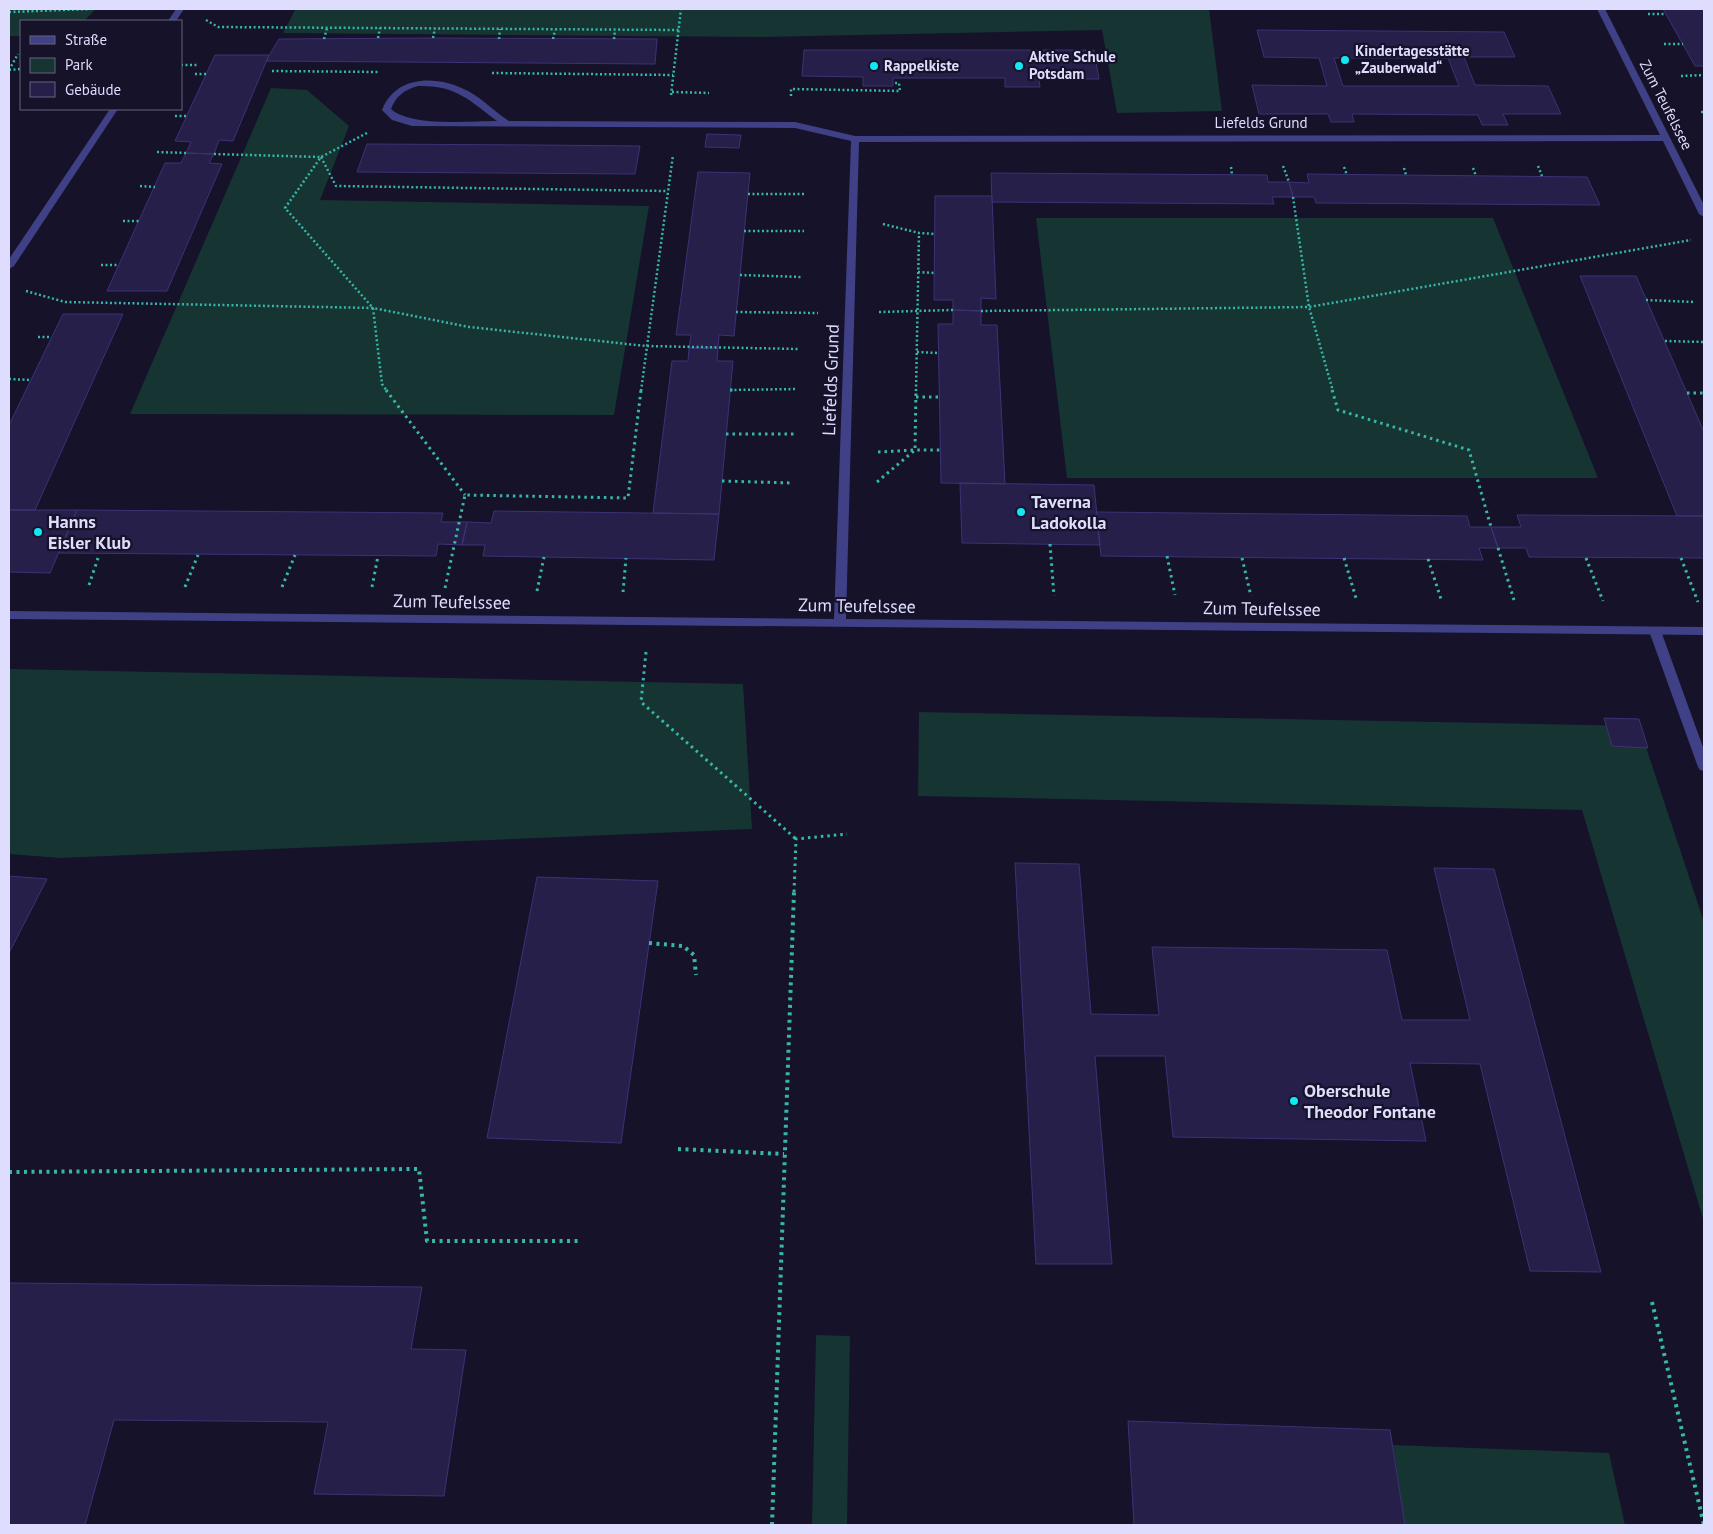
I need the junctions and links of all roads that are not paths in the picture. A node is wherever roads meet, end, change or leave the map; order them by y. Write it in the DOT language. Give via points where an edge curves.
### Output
graph roads {
  1 [pos="180,9"];
  2 [pos="1601,9"];
  3 [pos="173,20"];
  4 [pos="113,110"];
  5 [pos="508,124"];
  6 [pos="1666,138"];
  7 [pos="855,139"];
  8 [pos="1704,214"];
  9 [pos="9,266"];
  10 [pos="9,615"];
  11 [pos="840,623"];
  12 [pos="1654,631"];
  13 [pos="1704,631"];
  14 [pos="1704,767"];
  1 -- 3 [label="street"];
  2 -- 6 [label="street, Zum Teufelssee"];
  4 -- 9 [label="street"];
  5 -- 5 [label="street, Liefelds Grund" via="412,123 395,118 386,110 388,99 404,87 422,82 464,92"];
  5 -- 7 [label="street, Liefelds Grund" via="795,125"];
  6 -- 7 [label="street, Liefelds Grund"];
  6 -- 8 [label="street, Zum Teufelssee"];
  7 -- 11 [label="street, Liefelds Grund"];
  10 -- 11 [label="street, Zum Teufelssee"];
  11 -- 12 [label="street, Zum Teufelssee"];
  12 -- 13 [label="street, Zum Teufelssee"];
  12 -- 14 [label="street"];
}
